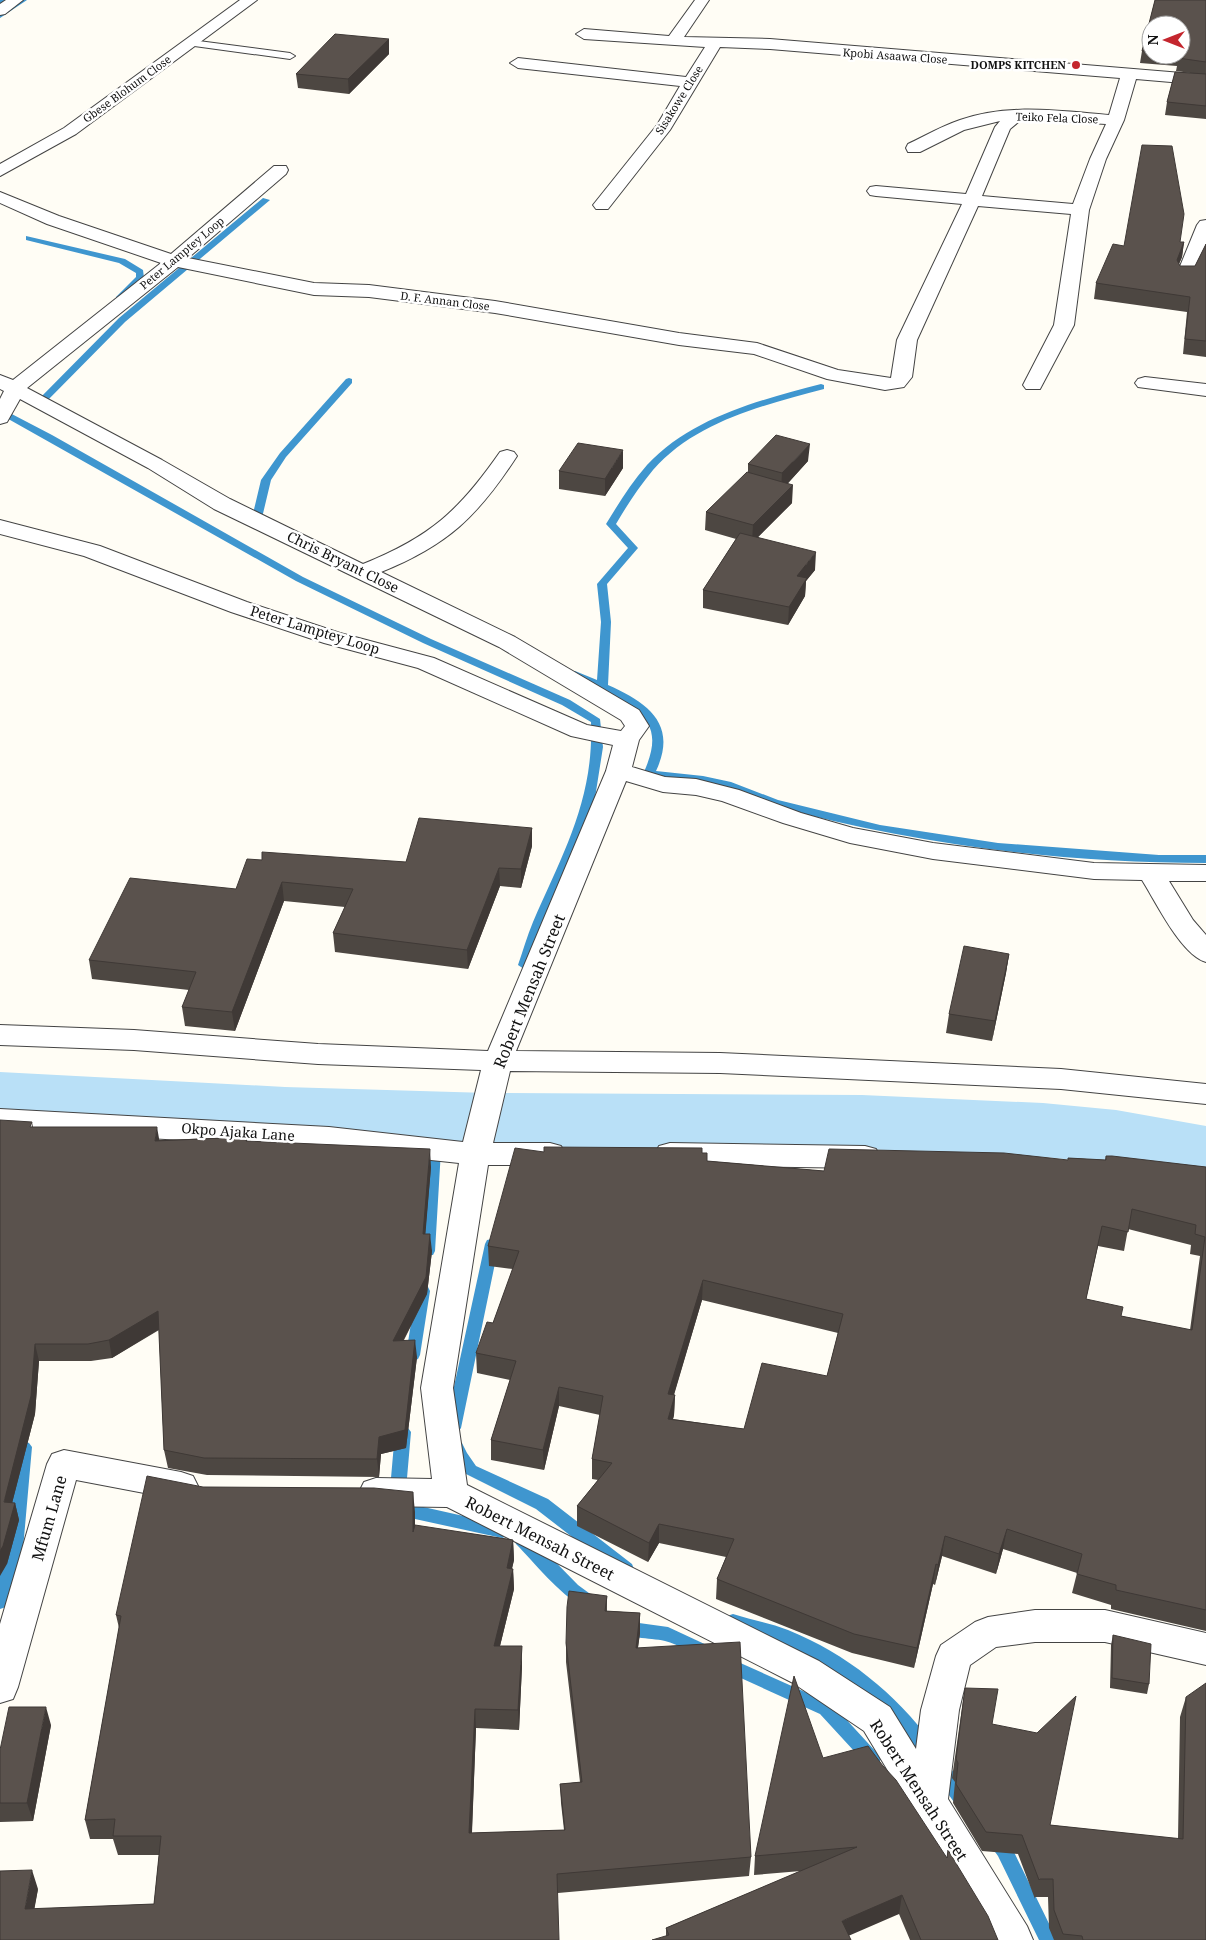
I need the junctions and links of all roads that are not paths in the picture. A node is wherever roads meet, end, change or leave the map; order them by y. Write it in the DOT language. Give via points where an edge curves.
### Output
graph roads {
  1 [pos="16,0"];
  2 [pos="250,0"];
  3 [pos="702,0"];
  4 [pos="0,11"];
  5 [pos="584,34"];
  6 [pos="673,41"];
  7 [pos="716,42"];
  8 [pos="191,43"];
  9 [pos="290,56"];
  10 [pos="518,63"];
  11 [pos="1129,74"];
  12 [pos="1206,80"];
  13 [pos="690,82"];
  14 [pos="1016,116"];
  15 [pos="1116,120"];
  16 [pos="914,148"];
  17 [pos="280,170"];
  18 [pos="0,171"];
  19 [pos="876,191"];
  20 [pos="0,197"];
  21 [pos="972,200"];
  22 [pos="602,205"];
  23 [pos="1080,210"];
  24 [pos="1206,225"];
  25 [pos="174,261"];
  26 [pos="1185,276"];
  27 [pos="1145,383"];
  28 [pos="8,384"];
  29 [pos="1033,385"];
  30 [pos="1206,390"];
  31 [pos="0,418"];
  32 [pos="507,456"];
  33 [pos="0,527"];
  34 [pos="363,572"];
  35 [pos="627,740"];
  36 [pos="618,771"];
  37 [pos="1206,873"];
  38 [pos="1151,874"];
  39 [pos="1206,953"];
  40 [pos="0,1035"];
  41 [pos="498,1061"];
  42 [pos="1206,1094"];
  43 [pos="0,1119"];
  44 [pos="475,1154"];
  45 [pos="573,1154"];
  46 [pos="642,1154"];
  47 [pos="888,1157"];
  48 [pos="207,1491"];
  49 [pos="344,1492"];
  50 [pos="451,1493"];
  51 [pos="1206,1649"];
  52 [pos="0,1687"];
  53 [pos="928,1802"];
  54 [pos="1013,1940"];
  1 -- 4 [label="street"];
  2 -- 8 [label="street, Gbese Blohum Close"];
  3 -- 6 [label="street"];
  5 -- 6 [label="street, Kpobi Asaawa Close"];
  6 -- 7 [label="street, Kpobi Asaawa Close"];
  7 -- 11 [label="street, Kpobi Asaawa Close"];
  7 -- 13 [label="street, Sisakowe Close"];
  8 -- 9 [label="lane"];
  8 -- 18 [label="street, Gbese Blohum Close" via="70,131"];
  10 -- 13 [label="street"];
  11 -- 12 [label="street, Kpobi Asaawa Close"];
  11 -- 15 [label="street"];
  13 -- 22 [label="street, Sisakowe Close" via="664,127"];
  14 -- 15 [label="street, Teiko Fela Close"];
  14 -- 16 [label="street, Teiko Fela Close" via="974,121"];
  14 -- 21 [label="street" via="1003,127"];
  15 -- 23 [label="street"];
  17 -- 25 [label="street, Peter Lamptey Loop"];
  19 -- 21 [label="street"];
  20 -- 25 [label="street, D. F. Annan Close" via="53,220"];
  21 -- 23 [label="street"];
  21 -- 25 [label="street, D. F. Annan Close" via="907,340 902,377 897,383 885,384 834,375 757,349 678,339 486,306 369,291 314,289"];
  23 -- 29 [label="street" via="1064,324"];
  24 -- 26 [label="street"];
  25 -- 28 [label="street, Peter Lamptey Loop"];
  27 -- 30 [label="street"];
  28 -- 31 [label="street, Peter Lamptey Loop"];
  28 -- 34 [label="street, Chris Bryant Close" via="222,504"];
  32 -- 34 [label="street" via="484,492 460,517 426,544"];
  33 -- 35 [label="street, Peter Lamptey Loop" via="92,551 239,607 332,638 426,663 580,731"];
  34 -- 35 [label="street, Chris Bryant Close" via="507,642 630,715 637,726"];
  35 -- 36 [label="street, Chris Bryant Close"];
  36 -- 38 [label="street" via="663,784 696,787 730,796 850,835 1005,862 1094,872"];
  36 -- 41 [label="street, Robert Mensah Street"];
  37 -- 38 [label="street"];
  38 -- 39 [label="street" via="1183,925"];
  40 -- 41 [label="street"];
  41 -- 42 [label="street" via="720,1063 1060,1078"];
  41 -- 44 [label="street, Robert Mensah Street"];
  43 -- 44 [label="street, Okpo Ajaka Lane" via="329,1138"];
  44 -- 45 [label="street, Okpo Ajaka Lane"];
  44 -- 50 [label="street, Robert Mensah Street" via="437,1388"];
  46 -- 47 [label="street"];
  48 -- 52 [label="street, Mfum Lane" via="64,1464"];
  49 -- 50 [label="street"];
  50 -- 53 [label="street, Robert Mensah Street" via="806,1672 877,1719"];
  51 -- 53 [label="street" via="1105,1626 1035,1626 988,1633 954,1656 940,1710"];
  53 -- 54 [label="street, Robert Mensah Street"];
}
